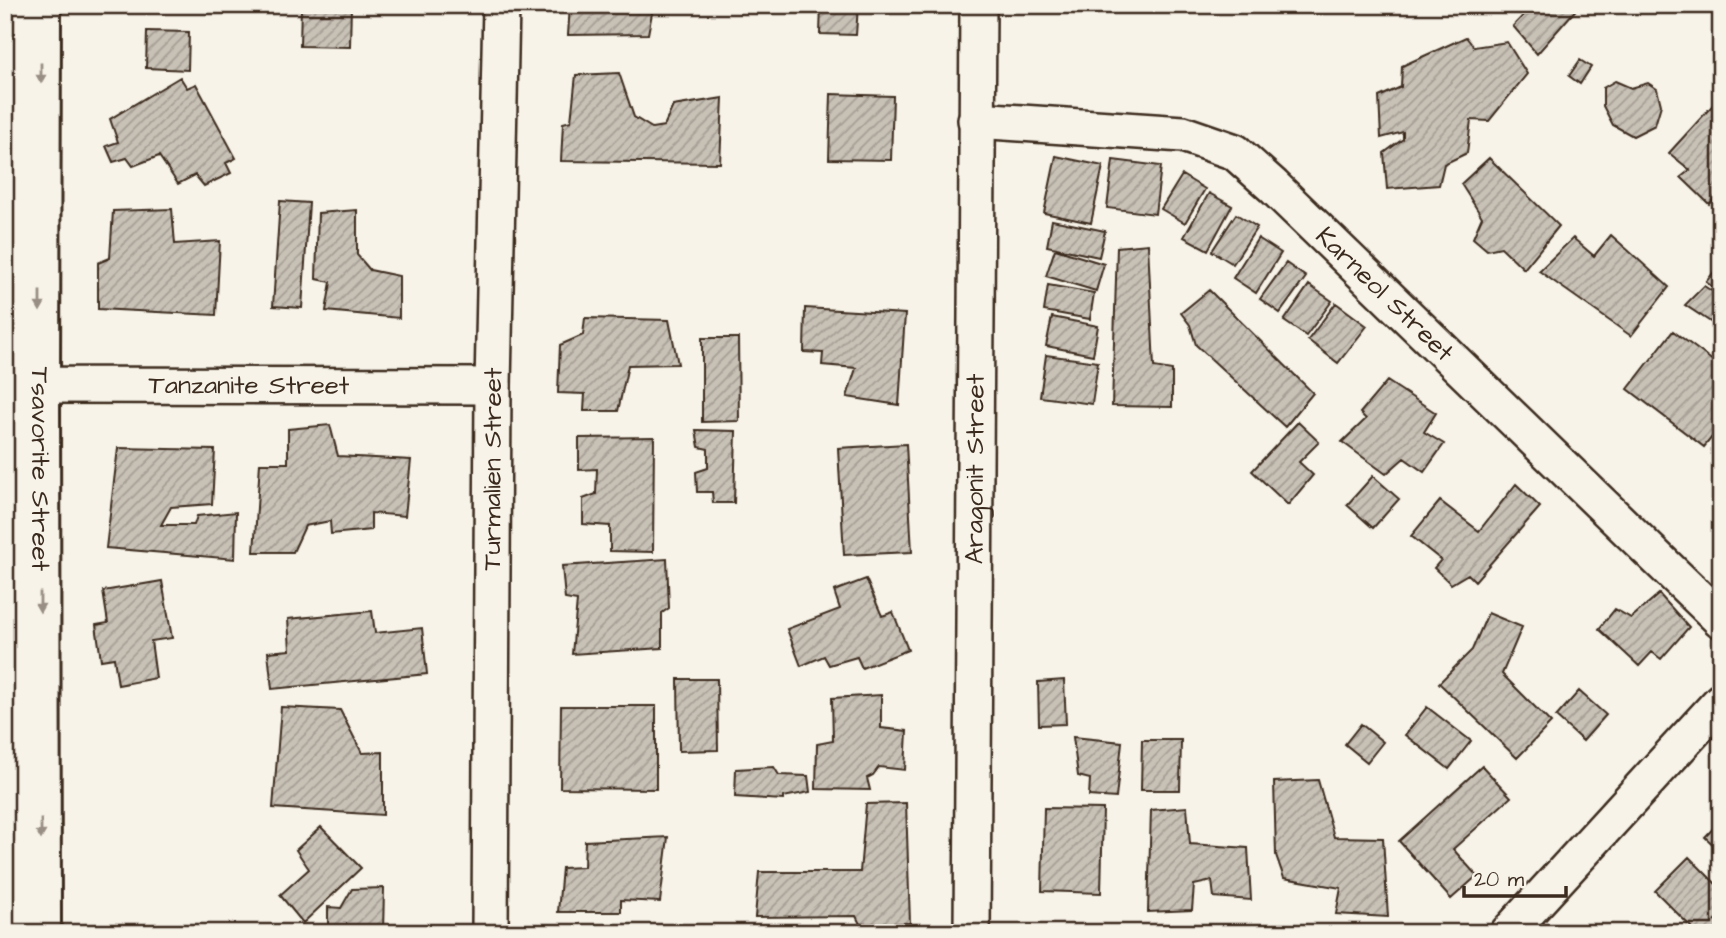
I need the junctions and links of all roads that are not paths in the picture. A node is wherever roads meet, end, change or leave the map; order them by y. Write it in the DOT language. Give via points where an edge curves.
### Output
graph roads {
  1 [pos="12,5"];
  2 [pos="41,5"];
  3 [pos="501,5"];
  4 [pos="978,5"];
  5 [pos="976,120"];
  6 [pos="19,384"];
  7 [pos="493,386"];
  8 [pos="1721,620"];
  9 [pos="1721,701"];
  10 [pos="13,933"];
  11 [pos="41,933"];
  12 [pos="490,933"];
  13 [pos="972,933"];
  14 [pos="1508,933"];
  1 -- 6 [label="street, Tsavorite Street"];
  2 -- 6 [label="street, Tsavorite Street, one-way"];
  3 -- 7 [label="street, Turmalien Street"];
  4 -- 5 [label="street, Aragonit Street"];
  5 -- 8 [label="street, Karneol Street" via="1183,134 1235,152"];
  5 -- 13 [label="street, Aragonit Street"];
  6 -- 7 [label="street, Tanzanite Street"];
  6 -- 10 [label="street, Tsavorite Street"];
  6 -- 11 [label="street, Tsavorite Street, one-way"];
  7 -- 12 [label="street, Turmalien Street"];
  9 -- 14 [label="street"];
}
